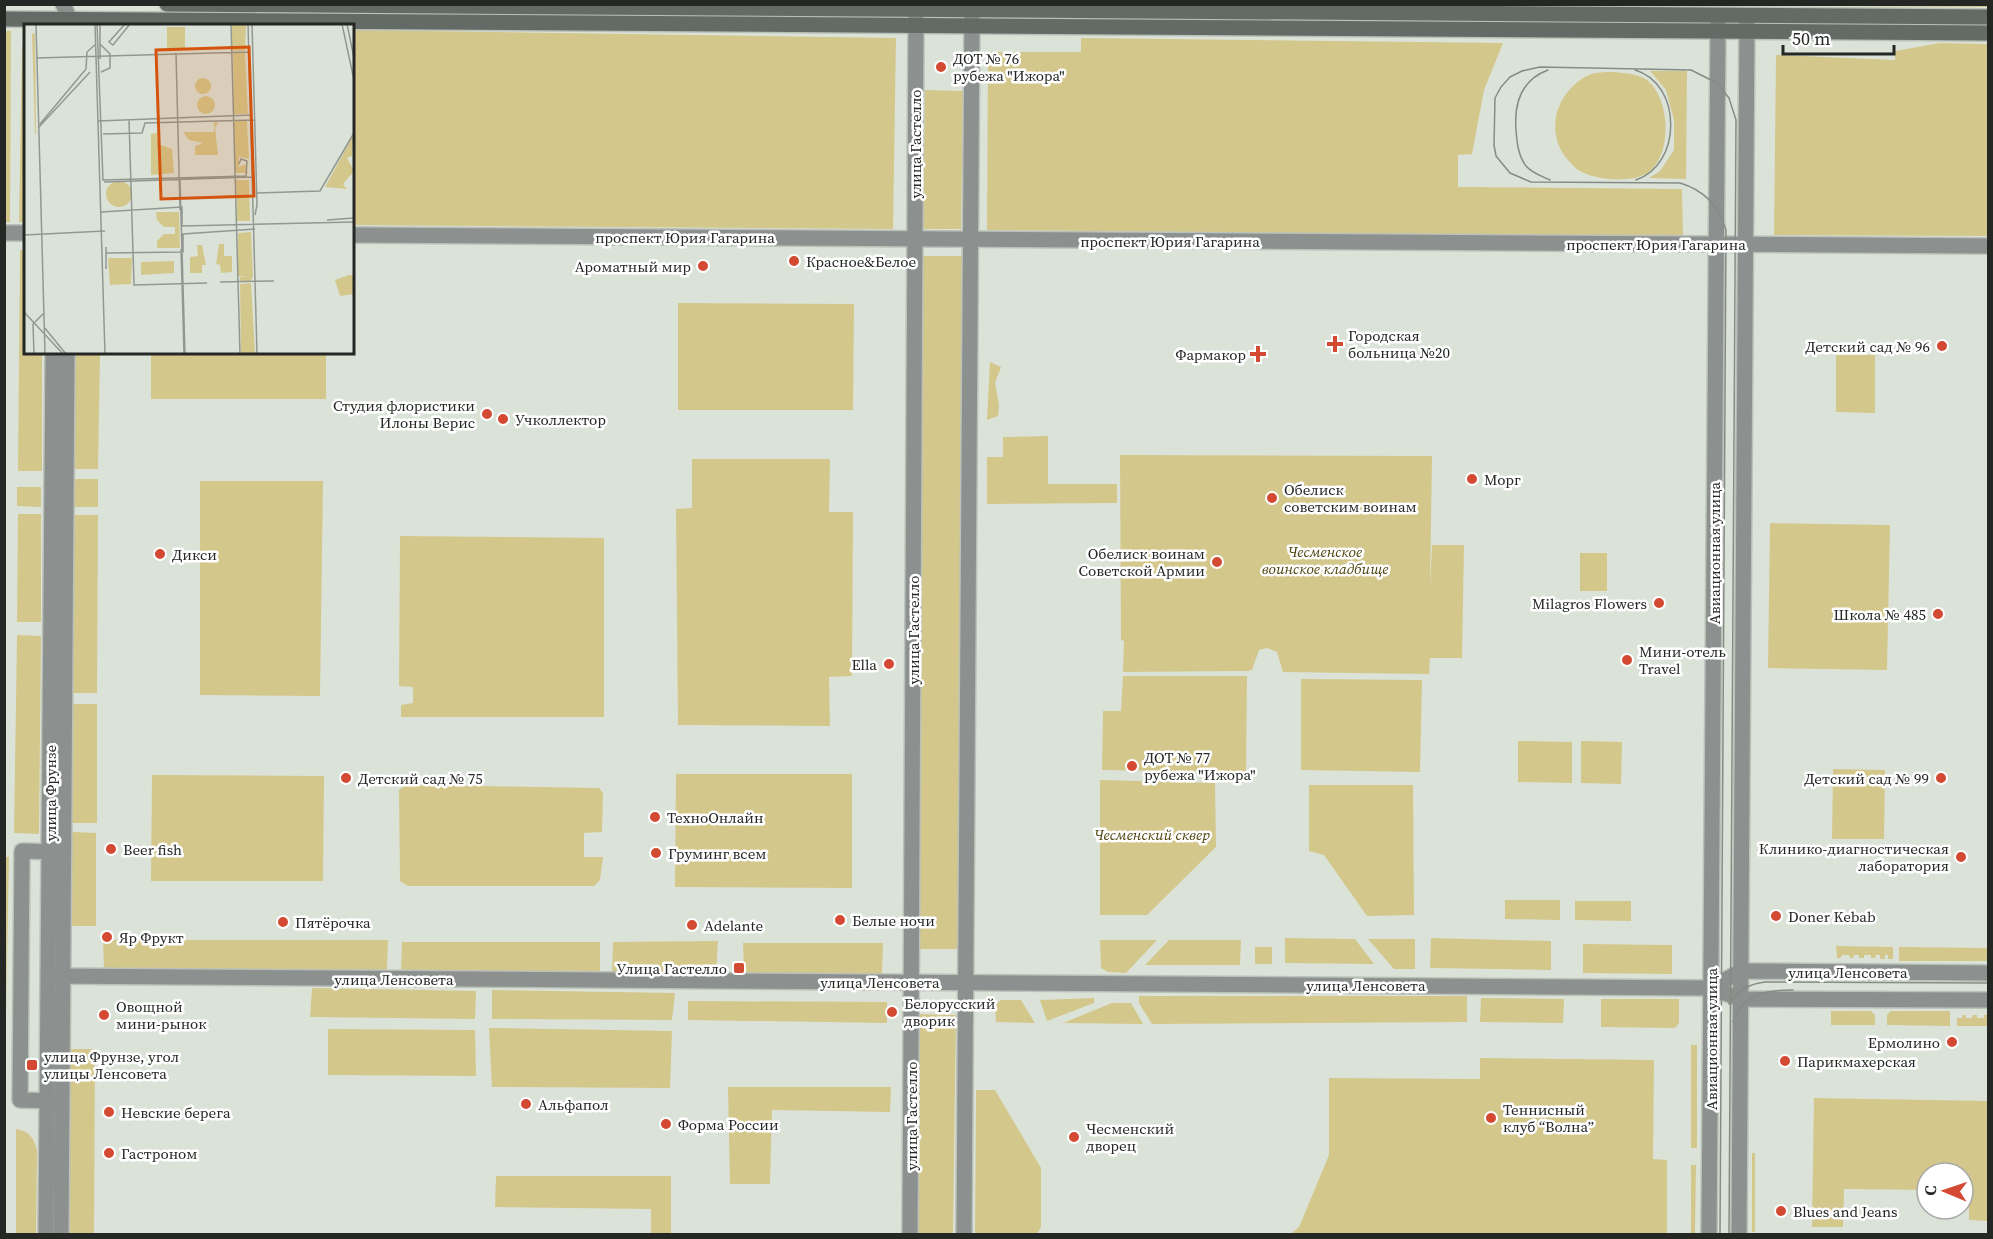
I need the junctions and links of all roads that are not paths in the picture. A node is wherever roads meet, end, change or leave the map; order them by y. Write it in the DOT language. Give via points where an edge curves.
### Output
graph roads {
  1 [pos="62,4"];
  2 [pos="167,4"];
  3 [pos="916,13"];
  4 [pos="972,14"];
  5 [pos="1718,15"];
  6 [pos="1989,17"];
  7 [pos="4,19"];
  8 [pos="62,23"];
  9 [pos="1747,23"];
  10 [pos="1718,31"];
  11 [pos="1989,33"];
  12 [pos="4,233"];
  13 [pos="24,233"];
  14 [pos="354,235"];
  15 [pos="915,239"];
  16 [pos="971,239"];
  17 [pos="1716,244"];
  18 [pos="1746,244"];
  19 [pos="1989,246"];
  20 [pos="53,354"];
  21 [pos="67,354"];
  22 [pos="56,852"];
  23 [pos="1741,971"];
  24 [pos="1989,973"];
  25 [pos="55,976"];
  26 [pos="911,982"];
  27 [pos="965,982"];
  28 [pos="1711,988"];
  29 [pos="1741,999"];
  30 [pos="1989,1000"];
  31 [pos="54,1101"];
  32 [pos="46,1234"];
  33 [pos="61,1234"];
  34 [pos="910,1234"];
  35 [pos="964,1234"];
  36 [pos="1709,1234"];
  37 [pos="1739,1234"];
  1 -- 8 [label="street"];
  2 -- 3 [label="main road"];
  3 -- 4 [label="main road"];
  3 -- 8 [label="main road"];
  3 -- 15 [label="street, улица Гастелло"];
  4 -- 5 [label="main road"];
  4 -- 10 [label="main road"];
  4 -- 16 [label="street"];
  5 -- 9 [label="main road"];
  5 -- 10 [label="street, Авиационная улица"];
  6 -- 9 [label="main road"];
  7 -- 8 [label="main road"];
  9 -- 10 [label="main road"];
  9 -- 11 [label="main road"];
  9 -- 18 [label="street, Авиационная улица"];
  10 -- 17 [label="street, Авиационная улица"];
  12 -- 13 [label="street"];
  14 -- 15 [label="street, проспект Юрия Гагарина"];
  15 -- 16 [label="street, проспект Юрия Гагарина"];
  15 -- 26 [label="street, улица Гастелло"];
  16 -- 17 [label="street, проспект Юрия Гагарина"];
  16 -- 27 [label="street"];
  17 -- 18 [label="street, проспект Юрия Гагарина"];
  17 -- 28 [label="street, Авиационная улица"];
  18 -- 19 [label="street, проспект Юрия Гагарина"];
  18 -- 23 [label="street, Авиационная улица"];
  20 -- 22 [label="street, улица Фрунзе"];
  21 -- 22 [label="street, улица Фрунзе"];
  22 -- 25 [label="street, улица Фрунзе"];
  22 -- 31 [label="street" via="22,851 20,1100"];
  23 -- 24 [label="street, улица Ленсовета"];
  23 -- 28 [label="street, улица Ленсовета"];
  23 -- 29 [label="street, Авиационная улица"];
  25 -- 26 [label="street, улица Ленсовета"];
  25 -- 31 [label="street, улица Фрунзе"];
  26 -- 27 [label="street, улица Ленсовета"];
  26 -- 34 [label="street, улица Гастелло"];
  27 -- 28 [label="street, улица Ленсовета"];
  27 -- 35 [label="street"];
  28 -- 29 [label="street, улица Ленсовета"];
  28 -- 36 [label="street, Авиационная улица"];
  29 -- 30 [label="street, улица Ленсовета"];
  29 -- 37 [label="street, Авиационная улица"];
  31 -- 32 [label="street, улица Фрунзе"];
  31 -- 33 [label="street, улица Фрунзе"];
}
